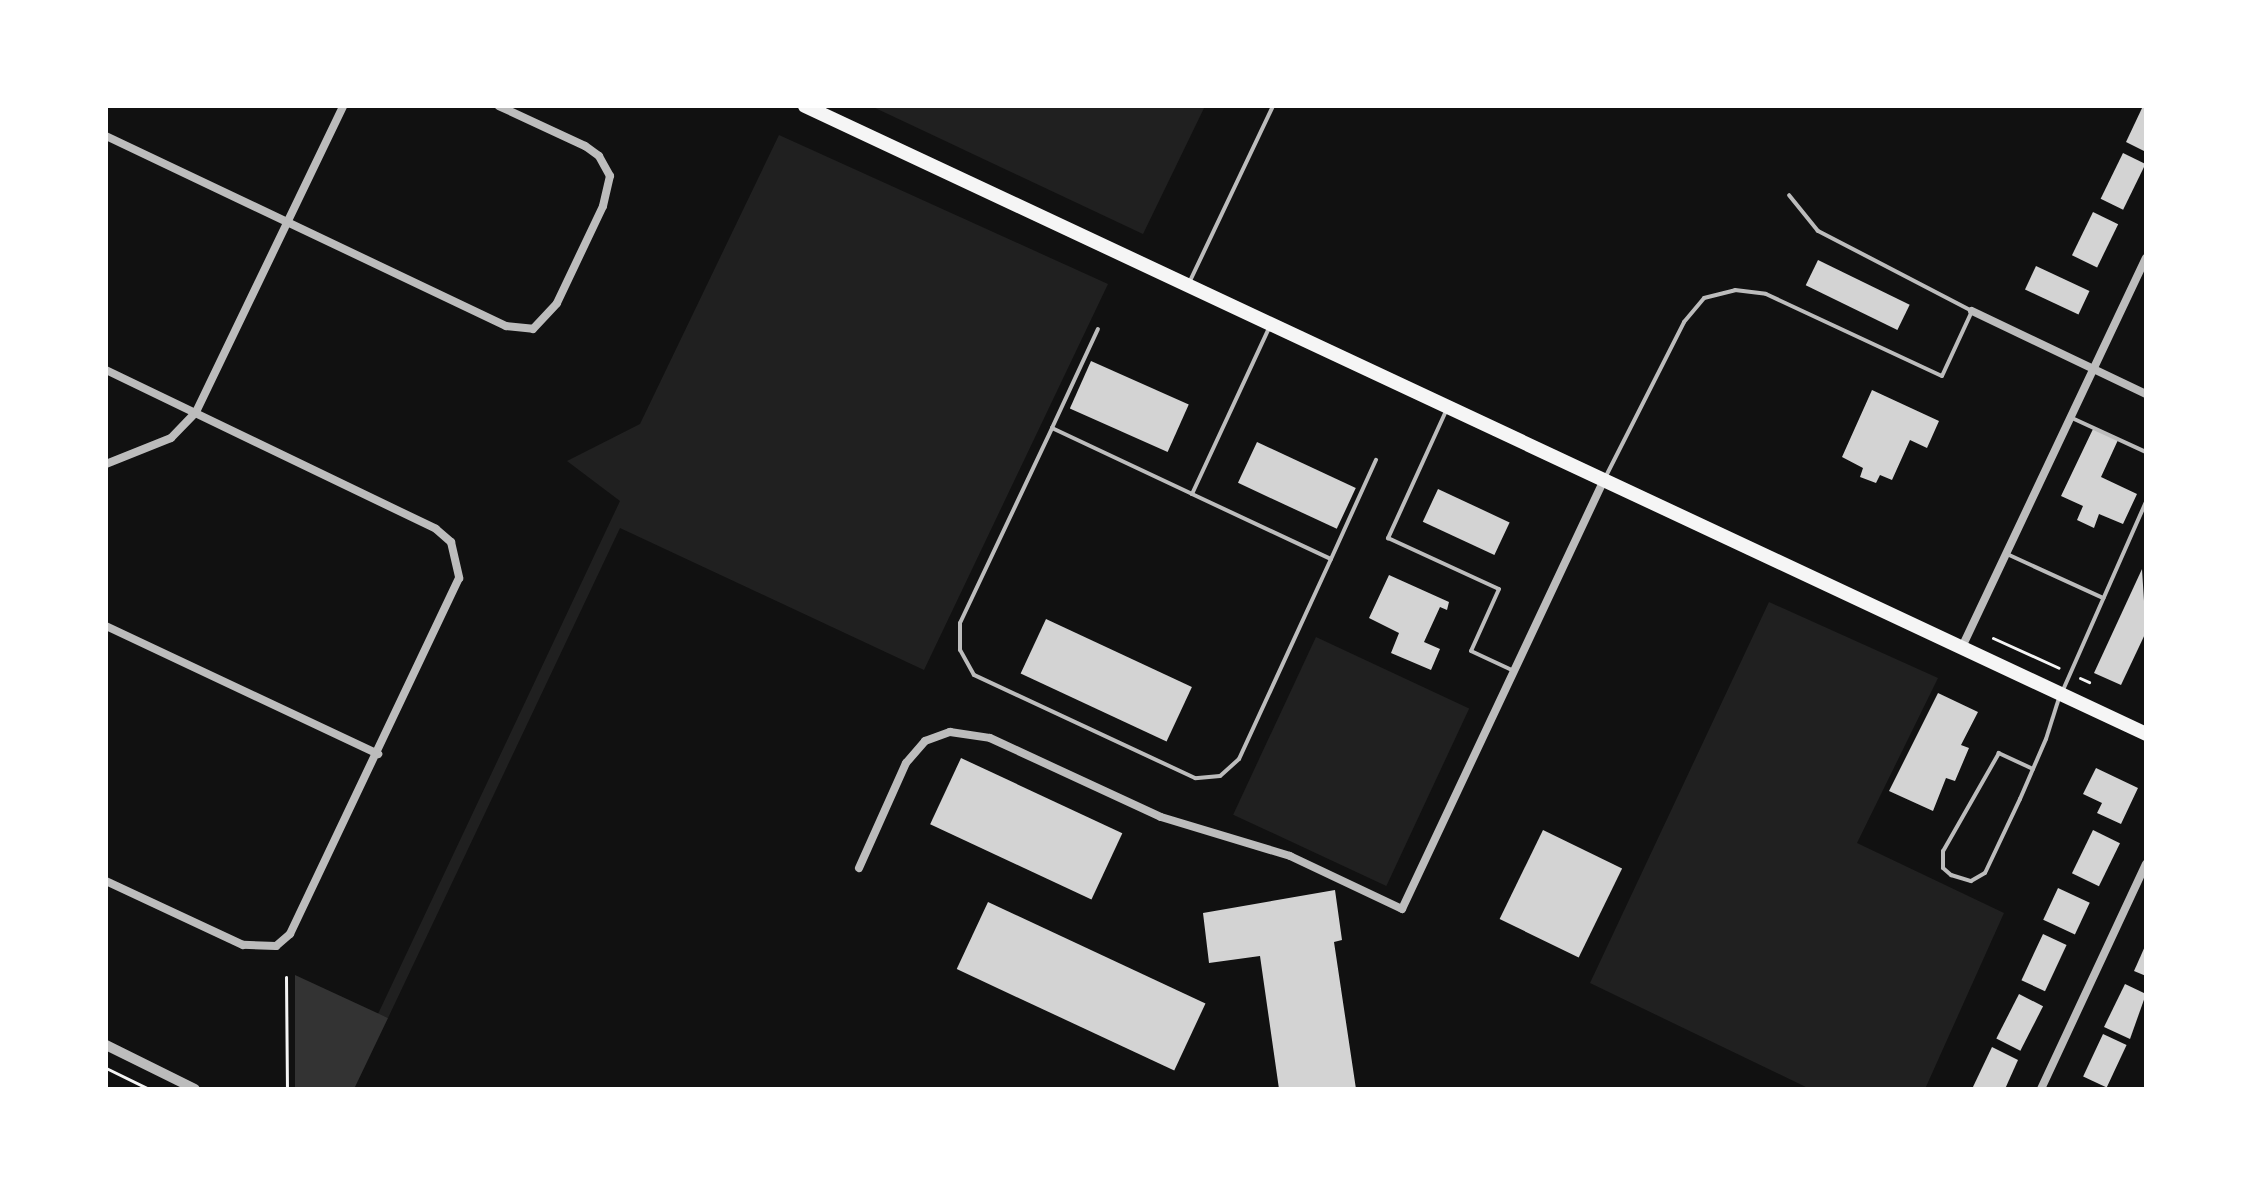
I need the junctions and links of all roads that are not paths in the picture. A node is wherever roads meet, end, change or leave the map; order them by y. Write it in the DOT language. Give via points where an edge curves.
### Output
graph roads {
  1 [pos="343,106"];
  2 [pos="499,106"];
  3 [pos="805,106"];
  4 [pos="1273,106"];
  5 [pos="106,136"];
  6 [pos="1789,195"];
  7 [pos="288,221"];
  8 [pos="2146,258"];
  9 [pos="1188,285"];
  10 [pos="1972,311"];
  11 [pos="1271,324"];
  12 [pos="1098,329"];
  13 [pos="2094,369"];
  14 [pos="106,370"];
  15 [pos="2146,394"];
  16 [pos="1448,407"];
  17 [pos="196,412"];
  18 [pos="2071,417"];
  19 [pos="1052,428"];
  20 [pos="2146,452"];
  21 [pos="1376,460"];
  22 [pos="106,464"];
  23 [pos="1604,480"];
  24 [pos="1192,494"];
  25 [pos="2146,502"];
  26 [pos="2006,554"];
  27 [pos="1331,559"];
  28 [pos="2103,598"];
  29 [pos="106,626"];
  30 [pos="1962,647"];
  31 [pos="1514,671"];
  32 [pos="2061,694"];
  33 [pos="2146,734"];
  34 [pos="378,754"];
  35 [pos="2033,769"];
  36 [pos="2146,864"];
  37 [pos="859,868"];
  38 [pos="106,881"];
  39 [pos="106,1045"];
  40 [pos="195,1089"];
  41 [pos="2041,1089"];
  1 -- 7 [label="street"];
  2 -- 7 [label="street" via="585,146 607,166 610,187 543,323 521,330"];
  3 -- 9 [label="main road"];
  4 -- 9 [label="lane"];
  5 -- 7 [label="street"];
  6 -- 10 [label="lane" via="1818,231"];
  7 -- 17 [label="street"];
  8 -- 13 [label="street"];
  9 -- 11 [label="main road"];
  10 -- 13 [label="street"];
  10 -- 23 [label="lane" via="1942,376 1766,294 1735,290 1704,298 1684,322"];
  11 -- 16 [label="main road"];
  11 -- 24 [label="lane"];
  12 -- 19 [label="lane"];
  13 -- 15 [label="street"];
  13 -- 18 [label="street"];
  14 -- 17 [label="street"];
  16 -- 23 [label="main road"];
  16 -- 31 [label="lane" via="1388,538 1499,589 1471,651"];
  17 -- 22 [label="street" via="171,438"];
  17 -- 34 [label="street" via="425,522 451,542 458,557 452,600"];
  18 -- 20 [label="lane"];
  18 -- 26 [label="street"];
  19 -- 24 [label="lane"];
  19 -- 27 [label="lane" via="960,623 960,650 974,675 1195,778 1220,776 1239,759"];
  21 -- 27 [label="lane"];
  23 -- 30 [label="main road"];
  23 -- 31 [label="street"];
  24 -- 27 [label="lane"];
  25 -- 28 [label="lane"];
  26 -- 28 [label="lane"];
  26 -- 30 [label="street"];
  28 -- 32 [label="lane"];
  29 -- 34 [label="street"];
  30 -- 32 [label="main road"];
  31 -- 37 [label="street" via="1402,909 1290,856 1161,817 990,738 950,732 925,741 906,763"];
  32 -- 33 [label="main road"];
  32 -- 35 [label="lane"];
  34 -- 38 [label="street" via="308,905 276,946 243,945"];
  35 -- 35 [label="lane" via="1985,873 1971,881 1951,875 1943,868 1943,851 1999,753"];
  36 -- 41 [label="street"];
  39 -- 40 [label="street"];
}
